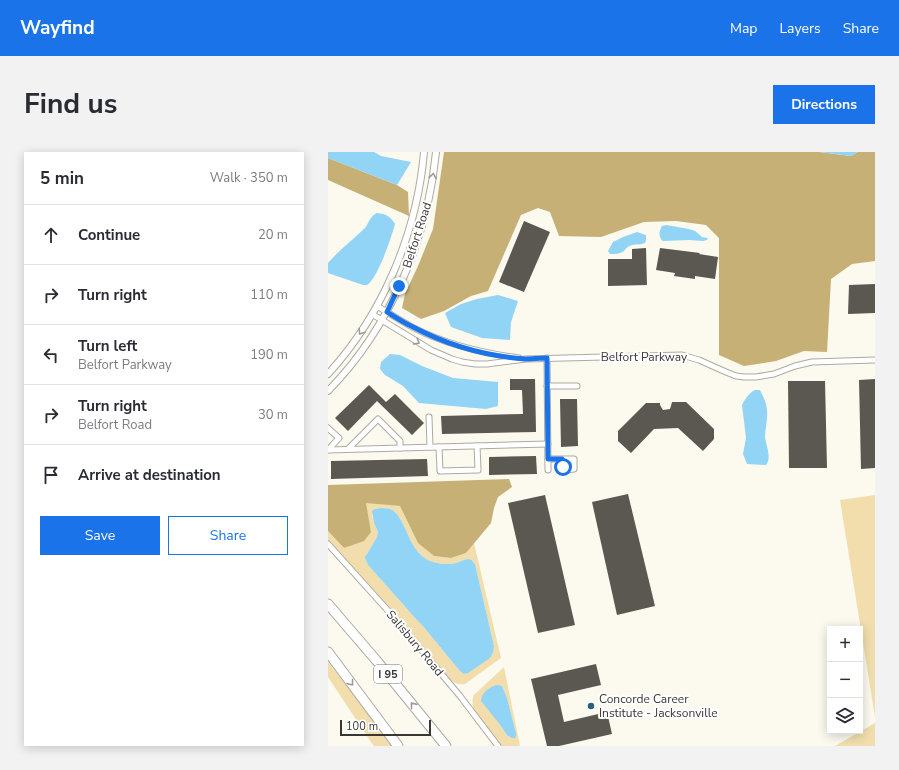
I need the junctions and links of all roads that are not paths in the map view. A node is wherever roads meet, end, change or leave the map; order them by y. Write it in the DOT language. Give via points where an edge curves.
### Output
graph roads {
  1 [pos="424,152"];
  2 [pos="436,152"];
  3 [pos="377,306"];
  4 [pos="387,312"];
  5 [pos="372,314"];
  6 [pos="382,320"];
  7 [pos="547,358"];
  8 [pos="526,359"];
  9 [pos="875,360"];
  10 [pos="328,374"];
  11 [pos="547,386"];
  12 [pos="577,386"];
  13 [pos="328,391"];
  14 [pos="429,417"];
  15 [pos="328,428"];
  16 [pos="548,444"];
  17 [pos="477,446"];
  18 [pos="430,447"];
  19 [pos="438,447"];
  20 [pos="400,448"];
  21 [pos="348,449"];
  22 [pos="328,450"];
  23 [pos="548,459"];
  24 [pos="562,459"];
  25 [pos="548,470"];
  26 [pos="328,544"];
  27 [pos="328,604"];
  28 [pos="328,652"];
  29 [pos="398,746"];
  30 [pos="446,746"];
  31 [pos="498,746"];
  1 -- 3 [label="street, Belfort Road" via="417,198 405,243"];
  4 -- 2 [label="street, Belfort Road, one-way" via="416,246 430,194"];
  3 -- 4 [label="street, Belfort Parkway"];
  3 -- 5 [label="street, Belfort Road"];
  4 -- 6 [label="street, Belfort Road"];
  4 -- 8 [label="street, Belfort Parkway" via="413,327 456,345 489,354"];
  5 -- 6 [label="street, Belfort Parkway"];
  5 -- 10 [label="street, Belfort Road, one-way" via="352,345"];
  6 -- 8 [label="street, Belfort Parkway, one-way" via="422,345 452,359 487,364"];
  6 -- 13 [label="street, Belfort Road" via="353,363"];
  7 -- 8 [label="street, Belfort Parkway"];
  7 -- 9 [label="street, Belfort Parkway" via="682,355 736,376 756,377 812,362"];
  7 -- 11 [label="street"];
  11 -- 12 [label="street"];
  11 -- 16 [label="street"];
  14 -- 18 [label="street"];
  15 -- 22 [label="street" via="339,438"];
  16 -- 17 [label="street"];
  16 -- 23 [label="street"];
  17 -- 19 [label="street"];
  17 -- 19 [label="street" via="478,470 440,471"];
  18 -- 19 [label="street"];
  18 -- 20 [label="street"];
  20 -- 21 [label="street"];
  20 -- 21 [label="street" via="400,441 378,419"];
  21 -- 22 [label="street"];
  23 -- 24 [label="street"];
  23 -- 25 [label="street"];
  26 -- 31 [label="street, Salisbury Road" via="391,614"];
  30 -- 27 [label="highway, I 95, one-way"];
  28 -- 29 [label="highway, one-way"];
}
